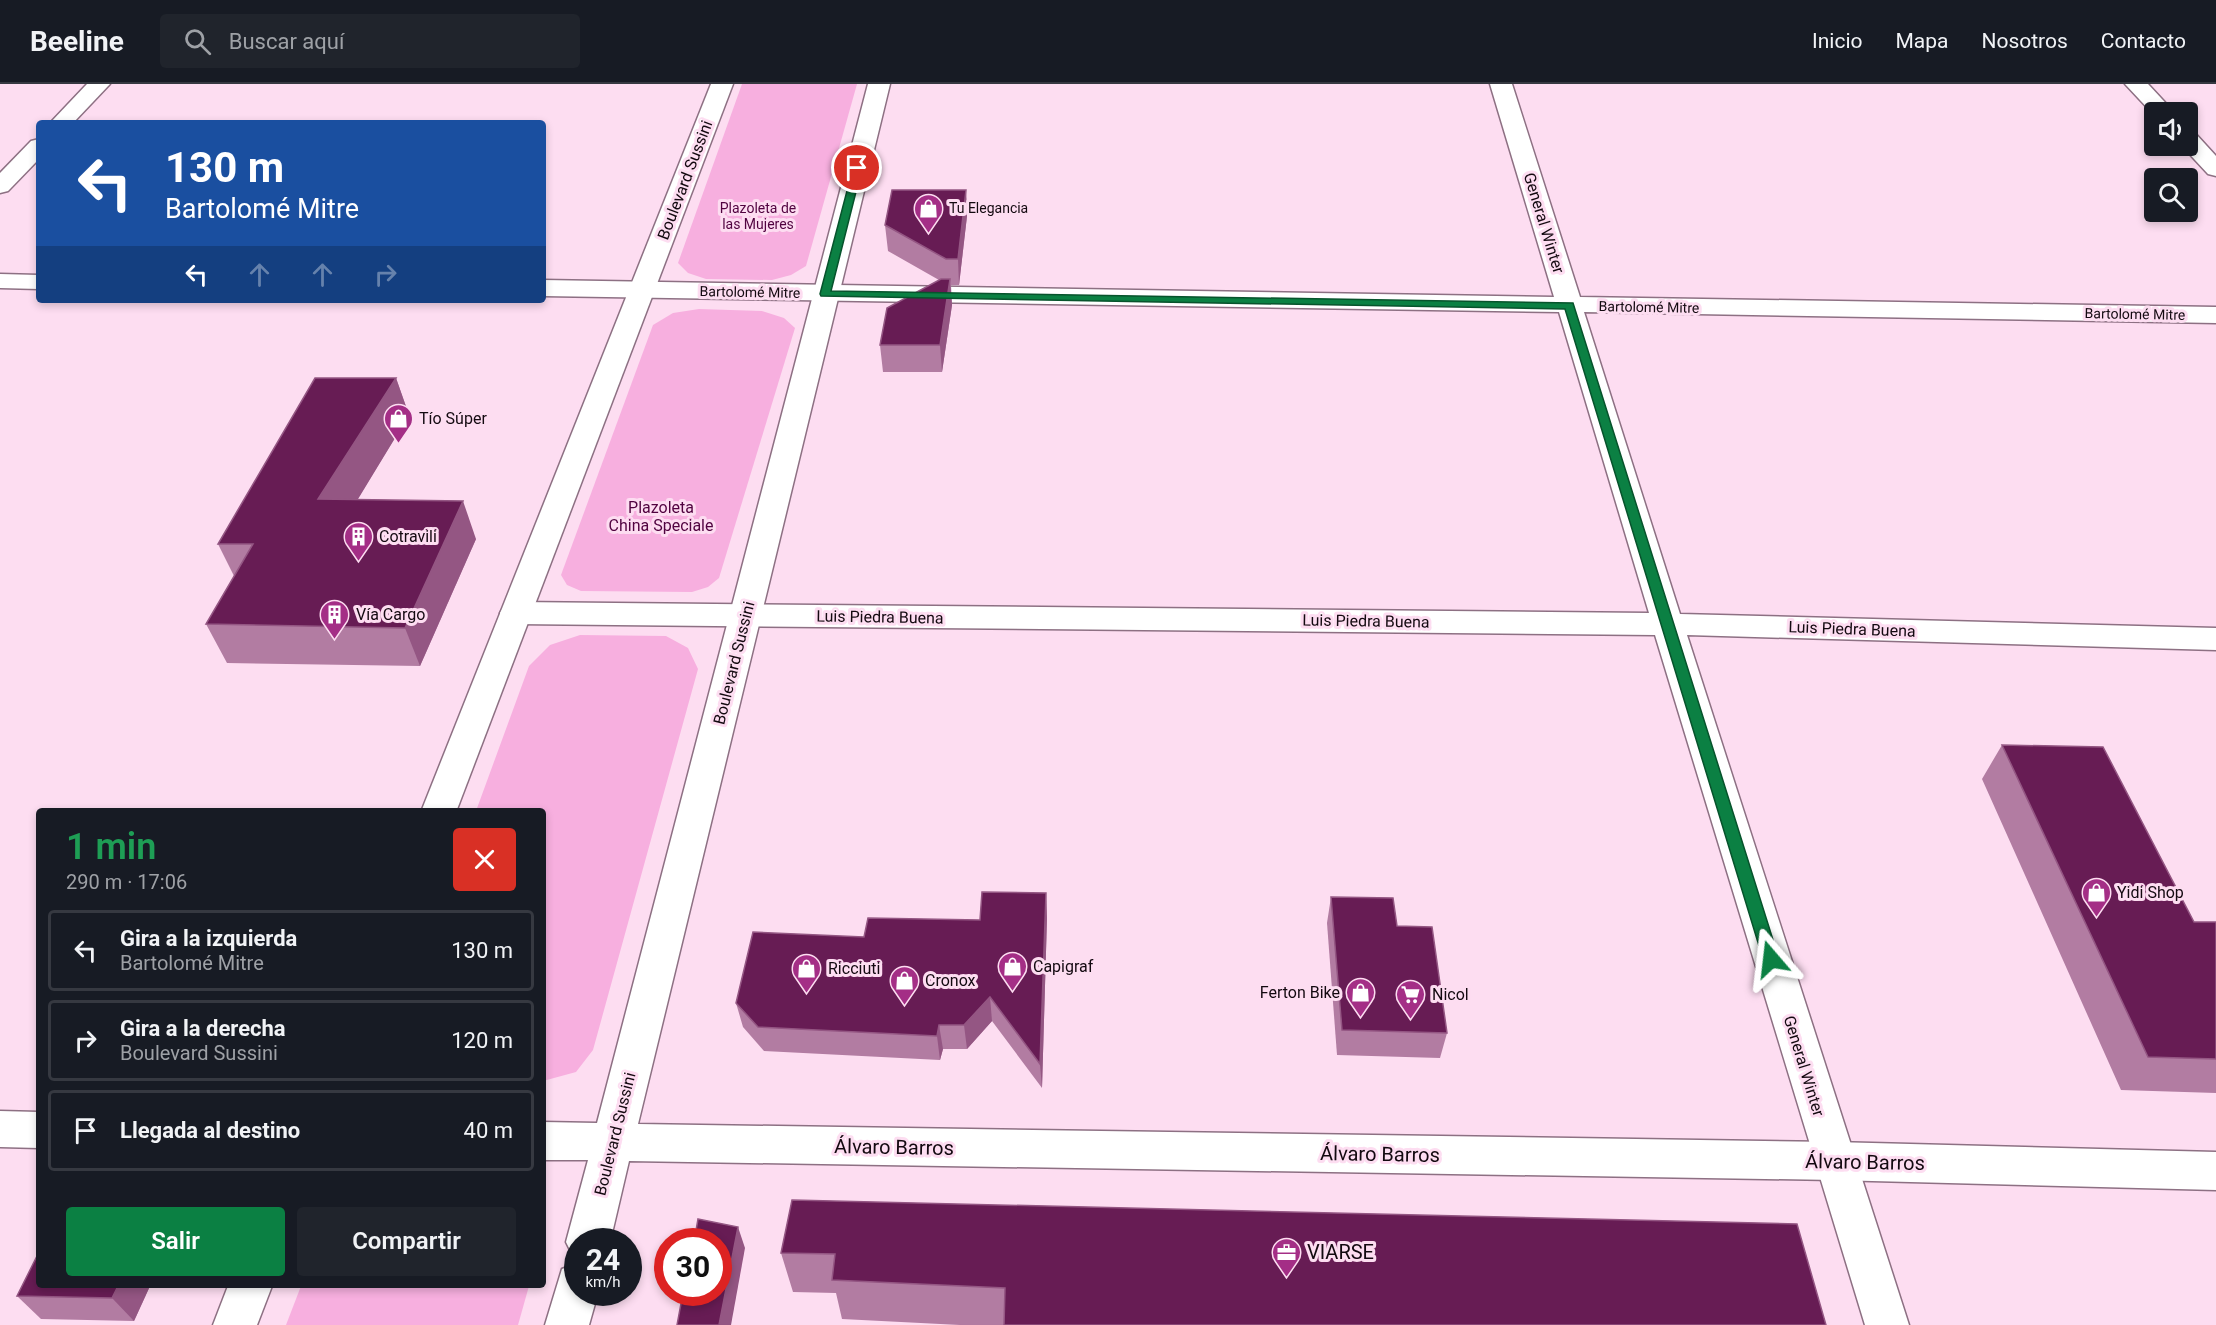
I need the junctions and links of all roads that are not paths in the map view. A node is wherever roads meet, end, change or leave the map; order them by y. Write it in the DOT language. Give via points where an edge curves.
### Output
graph roads {
  1 [pos="99,84"];
  2 [pos="722,84"];
  3 [pos="879,84"];
  4 [pos="1501,84"];
  5 [pos="2136,84"];
  6 [pos="2153,102"];
  7 [pos="64,120"];
  8 [pos="36,149"];
  9 [pos="2198,150"];
  10 [pos="2216,169"];
  11 [pos="0,186"];
  12 [pos="0,281"];
  13 [pos="36,282"];
  14 [pos="546,288"];
  15 [pos="642,290"];
  16 [pos="825,294"];
  17 [pos="1569,306"];
  18 [pos="2216,315"];
  19 [pos="516,613"];
  20 [pos="746,616"];
  21 [pos="1667,624"];
  22 [pos="2216,639"];
  23 [pos="440,808"];
  24 [pos="0,1129"];
  25 [pos="36,1130"];
  26 [pos="546,1141"];
  27 [pos="612,1144"];
  28 [pos="1834,1161"];
  29 [pos="2216,1172"];
  30 [pos="591,1228"];
  31 [pos="249,1288"];
  32 [pos="572,1306"];
  33 [pos="235,1325"];
  34 [pos="567,1325"];
  35 [pos="1887,1325"];
  1 -- 7 [label="street"];
  2 -- 15 [label="street, Boulevard Sussini"];
  3 -- 16 [label="street, Boulevard Sussini"];
  4 -- 17 [label="street, General Winter"];
  5 -- 6 [label="street"];
  8 -- 11 [label="street"];
  9 -- 10 [label="street"];
  12 -- 13 [label="street"];
  14 -- 15 [label="street, Bartolomé Mitre"];
  15 -- 16 [label="street, Bartolomé Mitre"];
  15 -- 19 [label="street, Boulevard Sussini"];
  16 -- 17 [label="street, Bartolomé Mitre"];
  16 -- 20 [label="street, Boulevard Sussini"];
  17 -- 18 [label="street, Bartolomé Mitre"];
  17 -- 21 [label="street, General Winter"];
  19 -- 20 [label="street, Luis Piedra Buena"];
  19 -- 23 [label="street, Boulevard Sussini"];
  20 -- 21 [label="street, Luis Piedra Buena"];
  20 -- 27 [label="street, Boulevard Sussini"];
  21 -- 22 [label="street, Luis Piedra Buena"];
  21 -- 28 [label="street, General Winter"];
  24 -- 25 [label="street"];
  26 -- 27 [label="street, Álvaro Barros"];
  27 -- 28 [label="street, Álvaro Barros"];
  27 -- 30 [label="street, Boulevard Sussini"];
  28 -- 29 [label="street, Álvaro Barros"];
  28 -- 35 [label="street, General Winter"];
  31 -- 33 [label="street"];
  32 -- 34 [label="street"];
}
